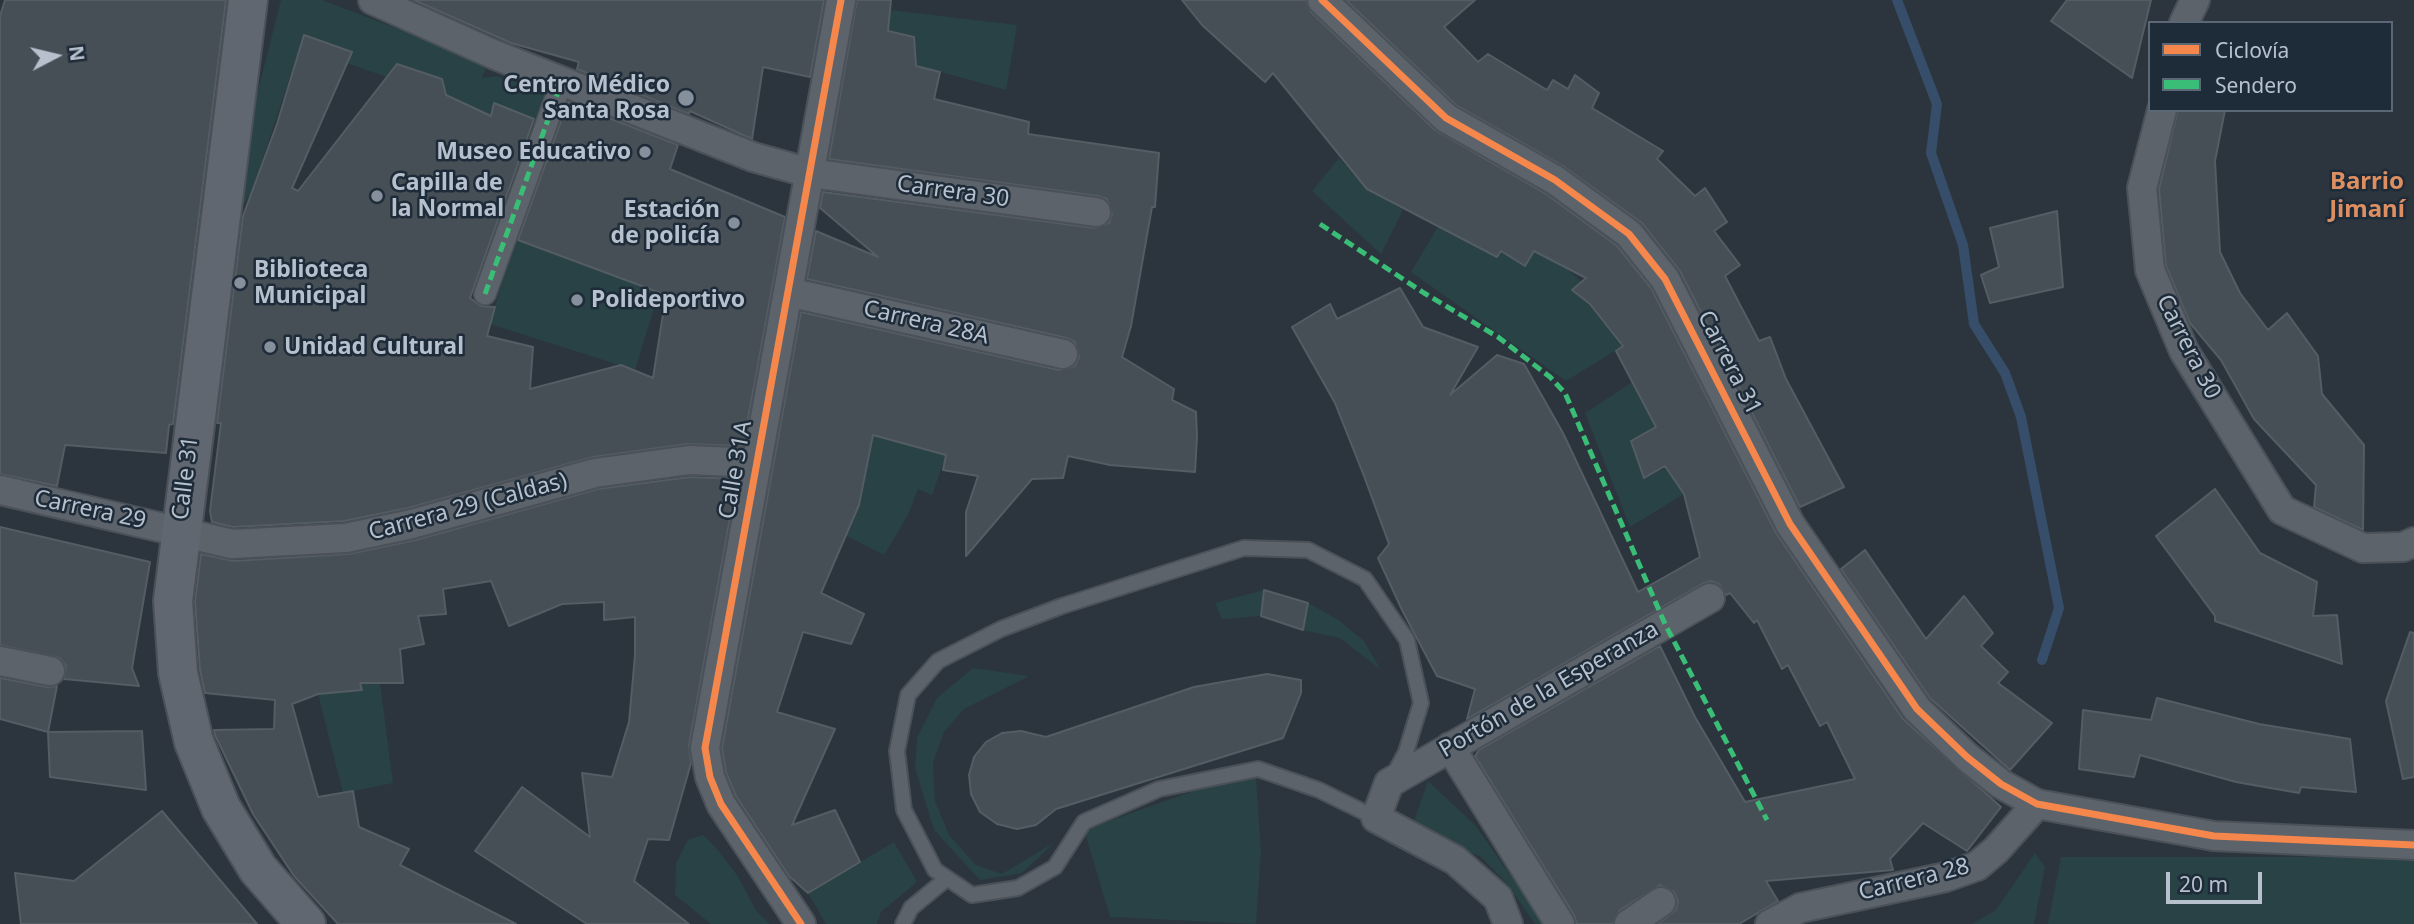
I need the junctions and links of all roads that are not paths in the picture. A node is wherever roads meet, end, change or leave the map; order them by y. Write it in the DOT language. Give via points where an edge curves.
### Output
graph roads {
  1 [pos="248,0"];
  2 [pos="373,0"];
  3 [pos="841,0"];
  4 [pos="1322,0"];
  5 [pos="2195,0"];
  6 [pos="2185,21"];
  7 [pos="562,81"];
  8 [pos="2161,112"];
  9 [pos="810,173"];
  10 [pos="1096,212"];
  11 [pos="788,292"];
  12 [pos="485,294"];
  13 [pos="1063,354"];
  14 [pos="757,463"];
  15 [pos="0,491"];
  16 [pos="180,530"];
  17 [pos="2414,542"];
  18 [pos="1710,598"];
  19 [pos="0,661"];
  20 [pos="50,671"];
  21 [pos="1450,747"];
  22 [pos="1389,783"];
  23 [pos="2037,804"];
  24 [pos="1376,818"];
  25 [pos="2414,845"];
  26 [pos="946,880"];
  27 [pos="1661,902"];
  28 [pos="306,924"];
  29 [pos="801,924"];
  30 [pos="903,924"];
  31 [pos="1508,924"];
  32 [pos="1560,924"];
  33 [pos="1629,924"];
  34 [pos="1770,924"];
  1 -- 16 [label="main road, Calle 31"];
  2 -- 7 [label="street, Carrera 30"];
  3 -- 9 [label="street, Calle 31A"];
  4 -- 23 [label="street, Carrera 31" via="1446,118 1555,180 1629,234 1665,279 1790,524 1917,709 1975,764"];
  5 -- 6 [label="street"];
  7 -- 9 [label="street, Carrera 30" via="753,157"];
  7 -- 12 [label="street"];
  8 -- 17 [label="street, Carrera 30" via="2142,188 2150,270 2184,351 2282,510 2363,548 2403,547"];
  9 -- 10 [label="street, Carrera 30"];
  9 -- 11 [label="street, Calle 31A"];
  11 -- 13 [label="street, Carrera 28A"];
  11 -- 14 [label="street, Calle 31A"];
  14 -- 16 [label="street, Carrera 29 (Caldas)" via="689,460 595,473 346,538 232,544"];
  14 -- 29 [label="street, Calle 31A" via="705,748 721,804"];
  15 -- 16 [label="street, Carrera 29"];
  16 -- 28 [label="main road, Calle 31" via="173,601 177,661 194,742 221,808 258,869"];
  18 -- 21 [label="street, Portón de la Esperanza"];
  19 -- 20 [label="street"];
  21 -- 22 [label="street, Portón de la Esperanza"];
  21 -- 32 [label="street"];
  22 -- 24 [label="street"];
  22 -- 26 [label="lane" via="1406,752 1421,703 1407,640 1365,579 1308,550 1244,548 1037,615 938,661 908,695 897,751 904,810 935,870"];
  23 -- 25 [label="street, Carrera 31" via="2214,836"];
  23 -- 34 [label="street, Carrera 28" via="1977,866 1946,877 1800,908"];
  24 -- 26 [label="lane" via="1319,790 1258,769 1159,789 1084,822 1055,867 1018,888 972,895"];
  24 -- 31 [label="street" via="1455,860 1498,898"];
  26 -- 30 [label="lane" via="911,908"];
  27 -- 33 [label="street"];
}
